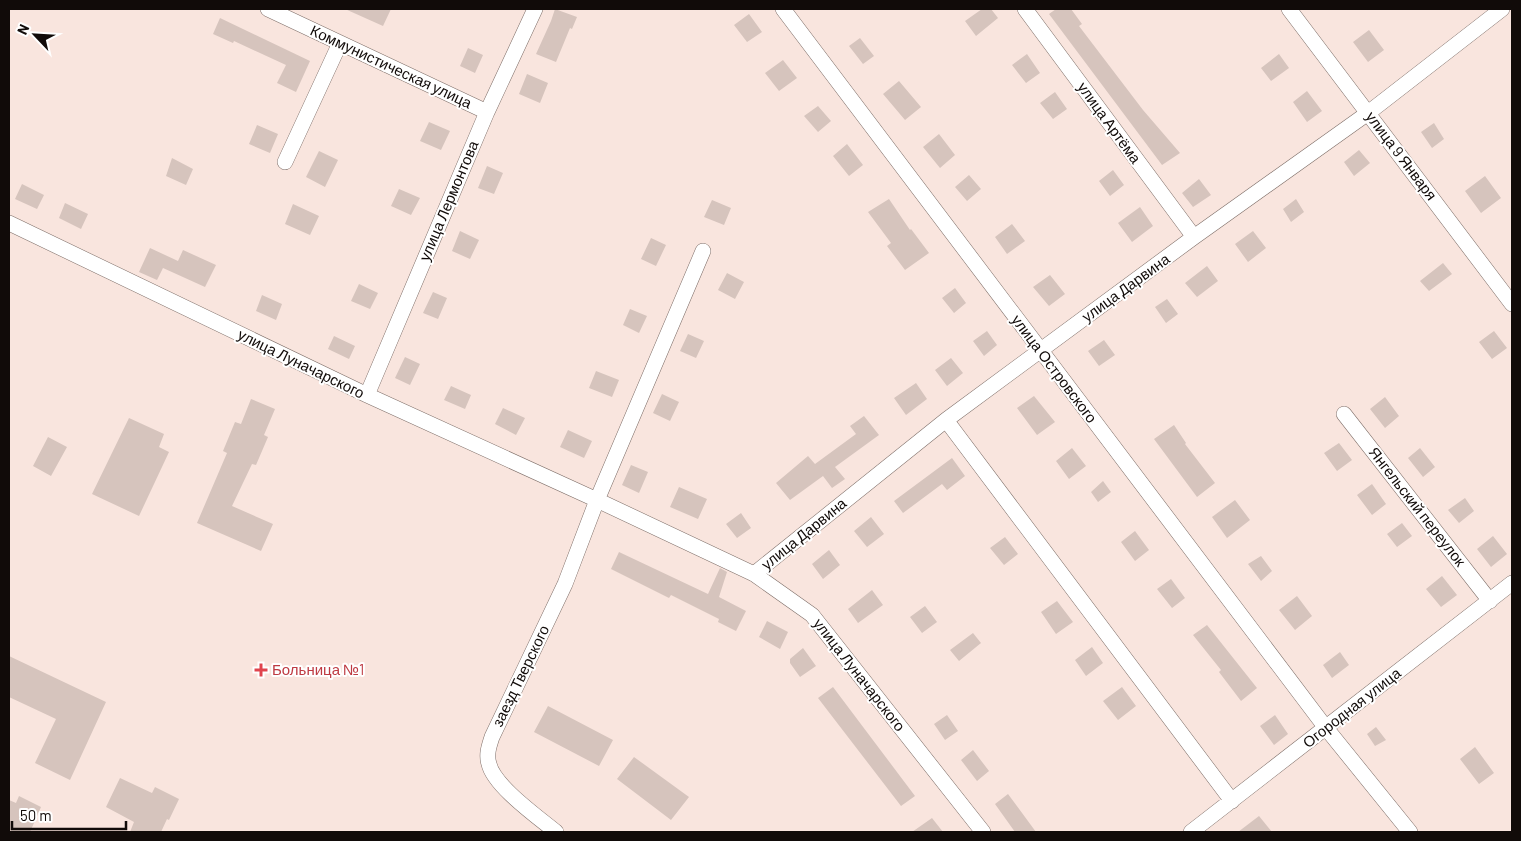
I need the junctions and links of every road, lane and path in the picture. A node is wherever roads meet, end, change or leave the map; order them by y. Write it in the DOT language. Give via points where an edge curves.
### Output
graph roads {
  1 [pos="268,9"];
  2 [pos="535,9"];
  3 [pos="783,9"];
  4 [pos="1025,9"];
  5 [pos="1288,9"];
  6 [pos="1502,9"];
  7 [pos="340,43"];
  8 [pos="487,112"];
  9 [pos="1368,113"];
  10 [pos="284,162"];
  11 [pos="9,223"];
  12 [pos="1194,238"];
  13 [pos="703,251"];
  14 [pos="1512,304"];
  15 [pos="1040,351"];
  16 [pos="367,395"];
  17 [pos="1344,414"];
  18 [pos="946,420"];
  19 [pos="596,500"];
  20 [pos="754,574"];
  21 [pos="1512,583"];
  22 [pos="1490,601"];
  23 [pos="1326,728"];
  24 [pos="1232,801"];
  25 [pos="556,832"];
  26 [pos="983,832"];
  27 [pos="1191,832"];
  28 [pos="1410,832"];
  1 -- 7 [label="street, Коммунистическая улица"];
  2 -- 8 [label="street, улица Лермонтова"];
  3 -- 15 [label="street, улица Островского"];
  4 -- 12 [label="street, улица Артёма"];
  5 -- 9 [label="street, улица 9 Января"];
  6 -- 9 [label="street, улица Дарвина"];
  7 -- 8 [label="street, Коммунистическая улица"];
  7 -- 10 [label="street"];
  8 -- 16 [label="street, улица Лермонтова"];
  9 -- 12 [label="street, улица Дарвина"];
  9 -- 14 [label="street, улица 9 Января"];
  11 -- 16 [label="street, улица Луначарского"];
  12 -- 15 [label="street, улица Дарвина"];
  13 -- 19 [label="street"];
  15 -- 18 [label="street, улица Дарвина"];
  15 -- 23 [label="street, улица Островского"];
  16 -- 19 [label="street, улица Луначарского"];
  17 -- 22 [label="street, Янгельский переулок"];
  18 -- 20 [label="street, улица Дарвина"];
  18 -- 24 [label="street"];
  19 -- 20 [label="street, улица Луначарского"];
  19 -- 25 [label="street, заезд Тверского" via="566,584 488,750 488,763 502,786"];
  20 -- 26 [label="street, улица Луначарского" via="812,615"];
  21 -- 22 [label="street, Огородная улица"];
  22 -- 23 [label="street, Огородная улица"];
  23 -- 24 [label="street, Огородная улица"];
  23 -- 28 [label="street, улица Островского"];
  24 -- 27 [label="street, Огородная улица"];
}
